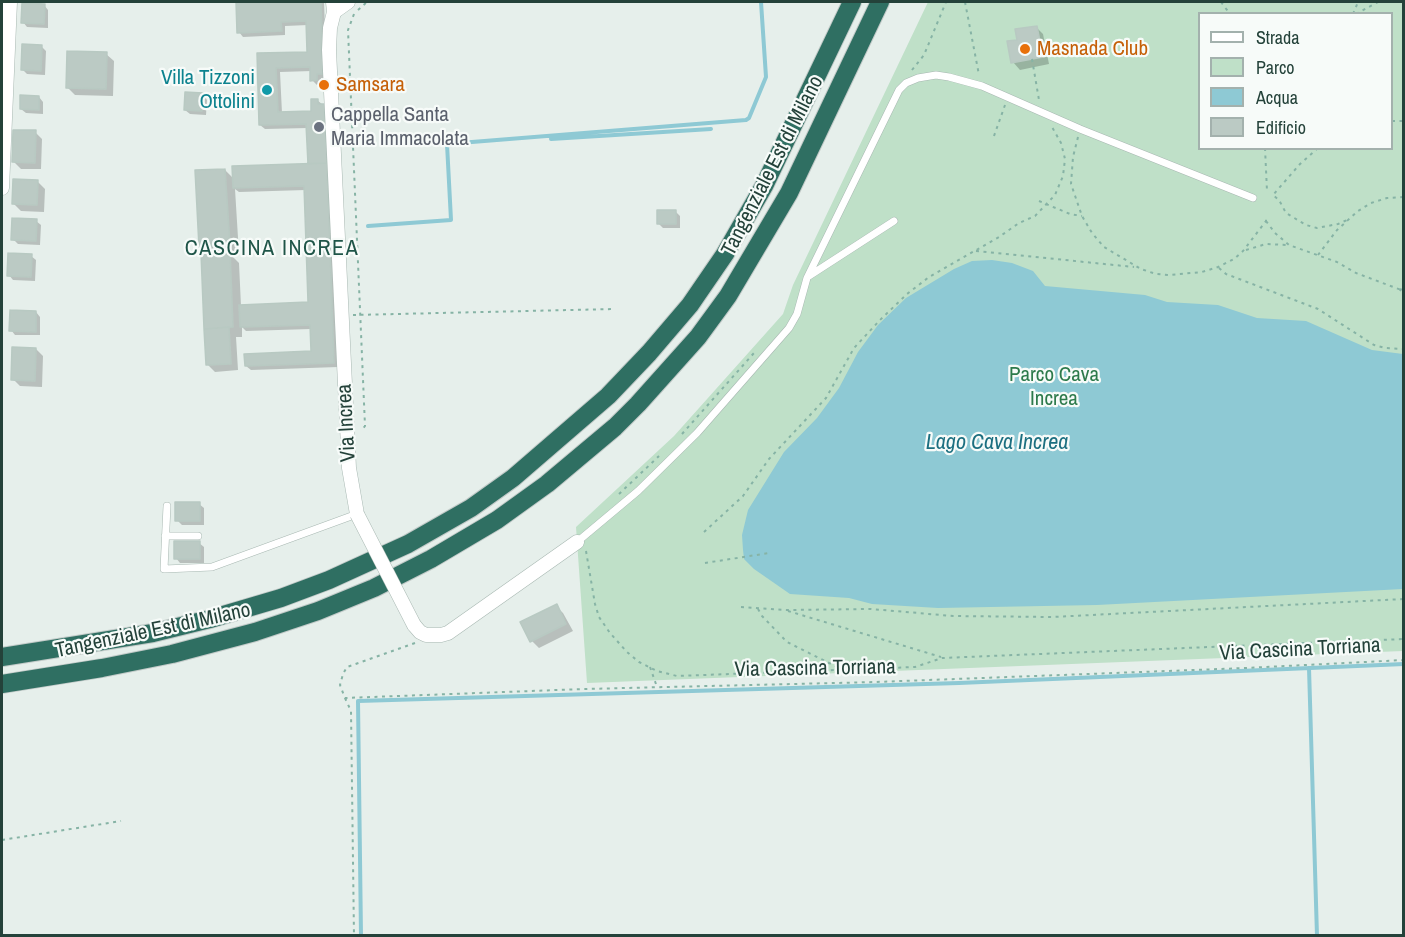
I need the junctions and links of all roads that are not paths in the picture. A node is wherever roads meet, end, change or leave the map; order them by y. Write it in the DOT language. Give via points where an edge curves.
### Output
graph roads {
  1 [pos="10,2"];
  2 [pos="852,2"];
  3 [pos="880,2"];
  4 [pos="341,4"];
  5 [pos="2,188"];
  6 [pos="1253,198"];
  7 [pos="894,221"];
  8 [pos="807,278"];
  9 [pos="167,506"];
  10 [pos="357,513"];
  11 [pos="165,536"];
  12 [pos="198,537"];
  13 [pos="581,542"];
  14 [pos="2,657"];
  15 [pos="2,684"];
  1 -- 5 [label="street"];
  2 -- 14 [label="highway, Tangenziale Est di Milano" via="761,191 690,305 614,391 513,477 471,508 399,549 281,598 153,633"];
  3 -- 15 [label="highway, Tangenziale Est di Milano" via="789,193 728,296 686,351 632,410 540,490 432,559 301,617 156,658"];
  4 -- 10 [label="street, Via Increa" via="330,28 328,50 349,468"];
  6 -- 8 [label="lane" via="982,86 936,75 918,78 899,90"];
  7 -- 8 [label="lane"];
  8 -- 13 [label="lane" via="789,328 697,433"];
  9 -- 11 [label="lane"];
  10 -- 11 [label="lane" via="212,567 164,569"];
  10 -- 13 [label="street, Via Increa, bridge" via="414,625 426,635 448,633"];
  11 -- 12 [label="lane"];
}
